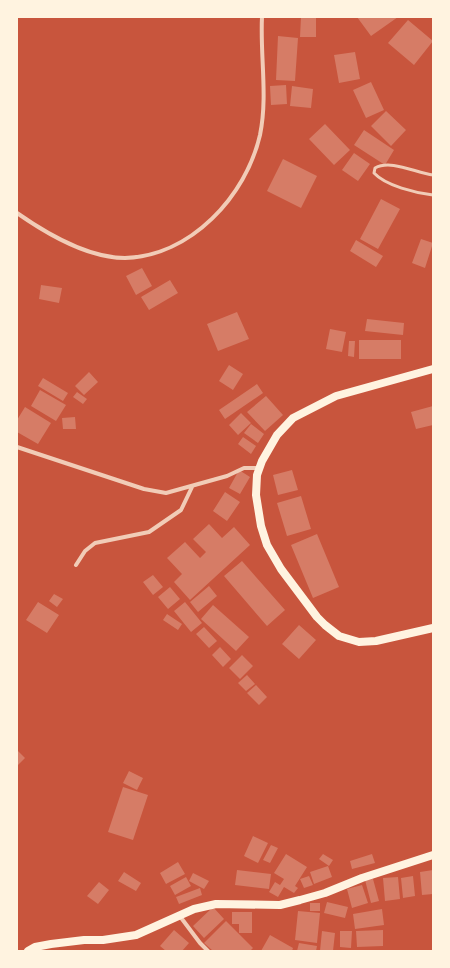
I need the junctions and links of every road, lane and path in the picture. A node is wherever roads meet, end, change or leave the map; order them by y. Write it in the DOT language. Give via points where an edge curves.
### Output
graph roads {
  1 [pos="262,17"];
  2 [pos="433,175"];
  3 [pos="433,196"];
  4 [pos="17,212"];
  5 [pos="433,369"];
  6 [pos="17,447"];
  7 [pos="259,468"];
  8 [pos="192,487"];
  9 [pos="76,565"];
  10 [pos="433,628"];
  11 [pos="433,855"];
  12 [pos="179,915"];
  13 [pos="28,951"];
  14 [pos="208,951"];
  1 -- 4 [label="street" via="263,103 260,136 246,171 228,202 200,229 161,251 124,258 98,254 72,244 38,227"];
  2 -- 3 [label="lane" via="394,165 378,166 374,173 412,192"];
  5 -- 7 [label="main road" via="355,390 302,413 287,423 277,435"];
  6 -- 8 [label="street" via="156,492 166,493"];
  7 -- 8 [label="street" via="244,468"];
  7 -- 10 [label="main road" via="256,502 267,545 281,568 325,626 339,636 359,642 376,641"];
  8 -- 9 [label="street" via="181,510 149,532 95,543 85,551"];
  11 -- 12 [label="main road" via="325,893 280,905 216,904"];
  12 -- 13 [label="main road" via="136,935 50,944"];
  12 -- 14 [label="street"];
}
